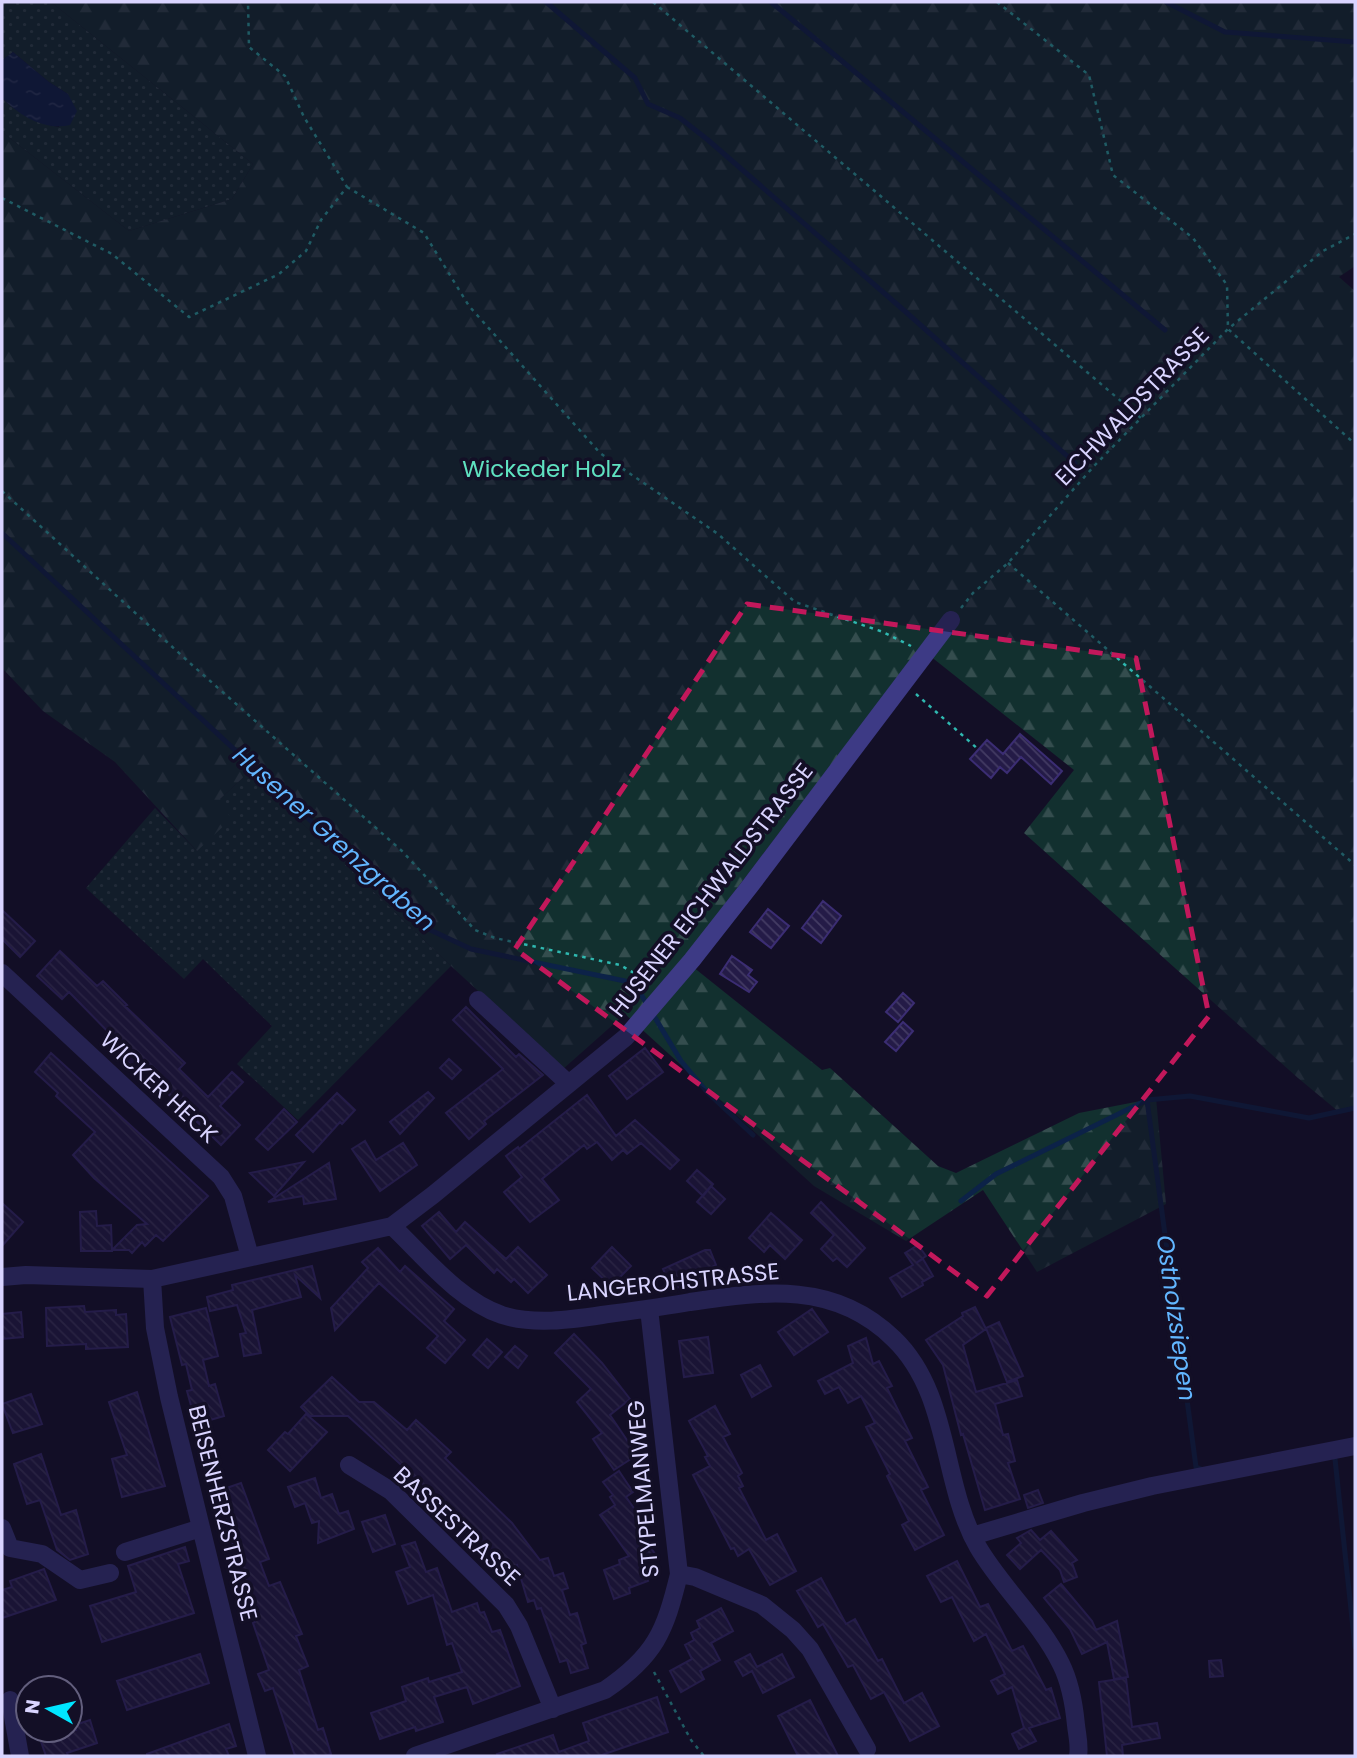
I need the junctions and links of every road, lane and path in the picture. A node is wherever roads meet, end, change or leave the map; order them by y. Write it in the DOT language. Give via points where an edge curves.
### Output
graph roads {
  1 [pos="248,2"];
  2 [pos="653,2"];
  3 [pos="997,2"];
  4 [pos="347,187"];
  5 [pos="2,198"];
  6 [pos="1355,234"];
  7 [pos="1228,329"];
  8 [pos="1142,419"];
  9 [pos="1355,444"];
  10 [pos="2,491"];
  11 [pos="1008,563"];
  12 [pos="951,620"];
  13 [pos="925,653"];
  14 [pos="903,683"];
  15 [pos="979,750"];
  16 [pos="1355,865"];
  17 [pos="2,973"];
  18 [pos="661,996"];
  19 [pos="478,1000"];
  20 [pos="569,1084"];
  21 [pos="392,1226"];
  22 [pos="250,1257"];
  23 [pos="2,1277"];
  24 [pos="152,1279"];
  25 [pos="649,1309"];
  26 [pos="1355,1446"];
  27 [pos="349,1465"];
  28 [pos="2,1528"];
  29 [pos="201,1528"];
  30 [pos="972,1536"];
  31 [pos="125,1552"];
  32 [pos="110,1573"];
  33 [pos="680,1574"];
  34 [pos="646,1657"];
  35 [pos="10,1700"];
  36 [pos="553,1709"];
  37 [pos="867,1749"];
  38 [pos="20,1756"];
  39 [pos="257,1756"];
  40 [pos="415,1756"];
  41 [pos="704,1756"];
  42 [pos="1079,1756"];
  1 -- 4 [label="path" via="249,47 285,76"];
  2 -- 8 [label="path"];
  3 -- 7 [label="path" via="1089,75 1113,175 1193,238 1227,285"];
  4 -- 5 [label="path" via="321,220 306,251 279,274 189,317 113,254"];
  4 -- 13 [label="path" via="424,233 469,306 600,453 718,534 795,602 883,632"];
  6 -- 7 [label="path, EICHWALDSTRASSE" via="1323,251"];
  7 -- 8 [label="path, EICHWALDSTRASSE"];
  7 -- 9 [label="path"];
  8 -- 11 [label="path, EICHWALDSTRASSE"];
  10 -- 18 [label="path" via="402,851 475,930 495,939 620,965 640,975"];
  11 -- 12 [label="path, EICHWALDSTRASSE" via="973,593"];
  11 -- 16 [label="path"];
  12 -- 13 [label="street, HUSENER EICHWALDSTRASSE"];
  13 -- 14 [label="street, HUSENER EICHWALDSTRASSE"];
  14 -- 15 [label="path"];
  14 -- 18 [label="street, HUSENER EICHWALDSTRASSE"];
  17 -- 22 [label="street, WICKER HECK" via="221,1177 233,1196"];
  18 -- 20 [label="street, HUSENER EICHWALDSTRASSE" via="626,1037"];
  19 -- 20 [label="street"];
  20 -- 21 [label="street, HUSENER EICHWALDSTRASSE"];
  21 -- 22 [label="street, HUSENER EICHWALDSTRASSE"];
  21 -- 25 [label="street, LANGEROHSTRASSE" via="472,1301 502,1315 533,1321"];
  22 -- 24 [label="street, HUSENER EICHWALDSTRASSE"];
  23 -- 24 [label="street, HUSENER EICHWALDSTRASSE"];
  24 -- 29 [label="street, BEISENHERZSTRASSE" via="155,1328"];
  25 -- 30 [label="street, LANGEROHSTRASSE" via="783,1292 845,1305 871,1321 895,1339 919,1372"];
  25 -- 33 [label="street, STYPELMANWEG"];
  26 -- 30 [label="street" via="1152,1486"];
  27 -- 36 [label="street, BASSESTRASSE" via="391,1491 506,1605"];
  28 -- 32 [label="street" via="10,1548 42,1554 80,1580"];
  29 -- 31 [label="street"];
  29 -- 39 [label="street, BEISENHERZSTRASSE"];
  30 -- 42 [label="street, LANGEROHSTRASSE" via="1061,1664 1074,1704"];
  33 -- 34 [label="street, STYPELMANWEG" via="670,1613"];
  33 -- 37 [label="street" via="752,1600 793,1630 810,1649"];
  34 -- 36 [label="street, STYPELMANWEG" via="605,1690"];
  34 -- 41 [label="path"];
  35 -- 38 [label="street"];
  36 -- 40 [label="street, STYPELMANWEG"];
}
